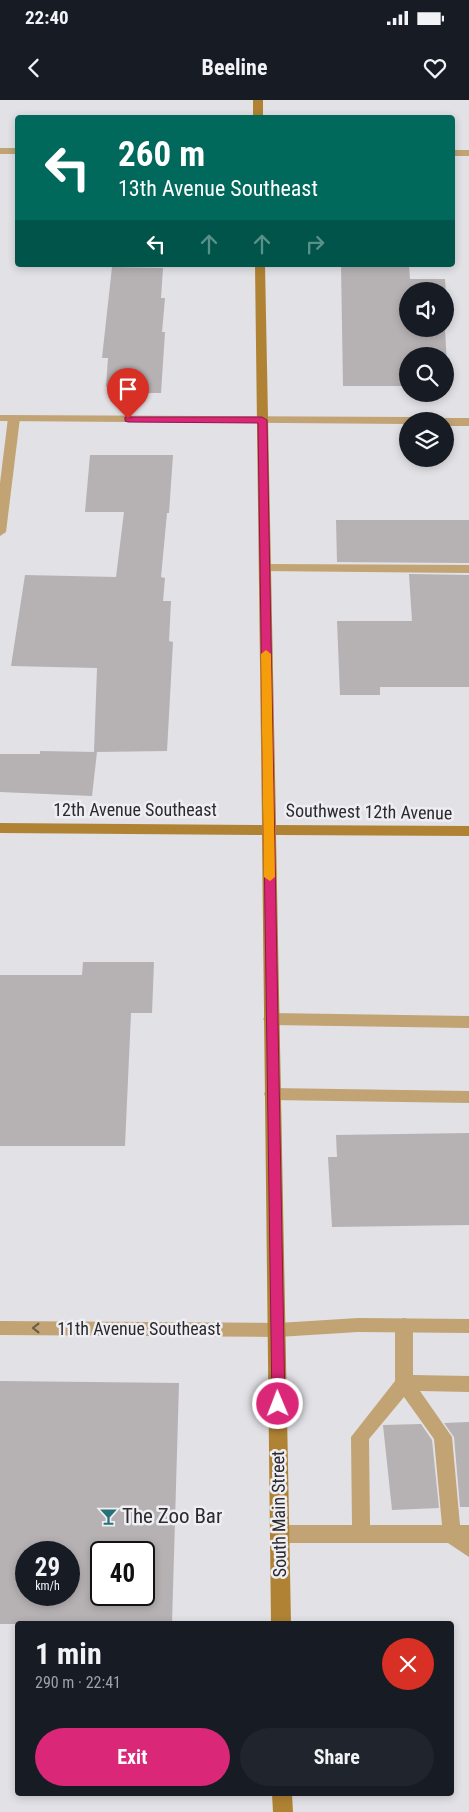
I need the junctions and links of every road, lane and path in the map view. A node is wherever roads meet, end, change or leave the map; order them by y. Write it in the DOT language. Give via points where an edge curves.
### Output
graph roads {
  1 [pos="258,100"];
  2 [pos="258,115"];
  3 [pos="0,151"];
  4 [pos="15,151"];
  5 [pos="455,153"];
  6 [pos="469,153"];
  7 [pos="260,267"];
  8 [pos="0,418"];
  9 [pos="14,418"];
  10 [pos="262,420"];
  11 [pos="399,421"];
  12 [pos="454,422"];
  13 [pos="469,422"];
  14 [pos="0,532"];
  15 [pos="265,568"];
  16 [pos="469,569"];
  17 [pos="0,828"];
  18 [pos="269,830"];
  19 [pos="469,831"];
  20 [pos="271,1019"];
  21 [pos="469,1022"];
  22 [pos="272,1094"];
  23 [pos="469,1096"];
  24 [pos="404,1325"];
  25 [pos="469,1326"];
  26 [pos="0,1328"];
  27 [pos="278,1330"];
  28 [pos="404,1383"];
  29 [pos="469,1384"];
  30 [pos="280,1534"];
  31 [pos="361,1534"];
  32 [pos="460,1534"];
  33 [pos="469,1548"];
  34 [pos="281,1621"];
  35 [pos="282,1796"];
  36 [pos="283,1812"];
  1 -- 2 [label="street"];
  3 -- 4 [label="street"];
  5 -- 6 [label="street"];
  7 -- 10 [label="street, South Main Street"];
  8 -- 9 [label="street"];
  9 -- 10 [label="street"];
  9 -- 14 [label="street"];
  10 -- 11 [label="street"];
  10 -- 15 [label="street, South Main Street"];
  12 -- 13 [label="street"];
  15 -- 16 [label="street"];
  15 -- 18 [label="street, South Main Street"];
  17 -- 18 [label="street, 12th Avenue Southeast"];
  18 -- 19 [label="street, Southwest 12th Avenue"];
  18 -- 20 [label="street, South Main Street"];
  20 -- 21 [label="street"];
  20 -- 22 [label="street, South Main Street"];
  22 -- 23 [label="street"];
  22 -- 27 [label="street, South Main Street"];
  24 -- 25 [label="street, 11th Avenue Southeast"];
  24 -- 27 [label="street, 11th Avenue Southeast"];
  24 -- 28 [label="street"];
  27 -- 26 [label="street, 11th Avenue Southeast, one-way"];
  27 -- 30 [label="street, South Main Street"];
  28 -- 29 [label="street"];
  28 -- 31 [label="street" via="360,1437"];
  28 -- 32 [label="street" via="443,1437"];
  30 -- 31 [label="street"];
  30 -- 34 [label="street, South Main Street"];
  31 -- 32 [label="street"];
  32 -- 33 [label="street"];
  35 -- 36 [label="street"];
}
